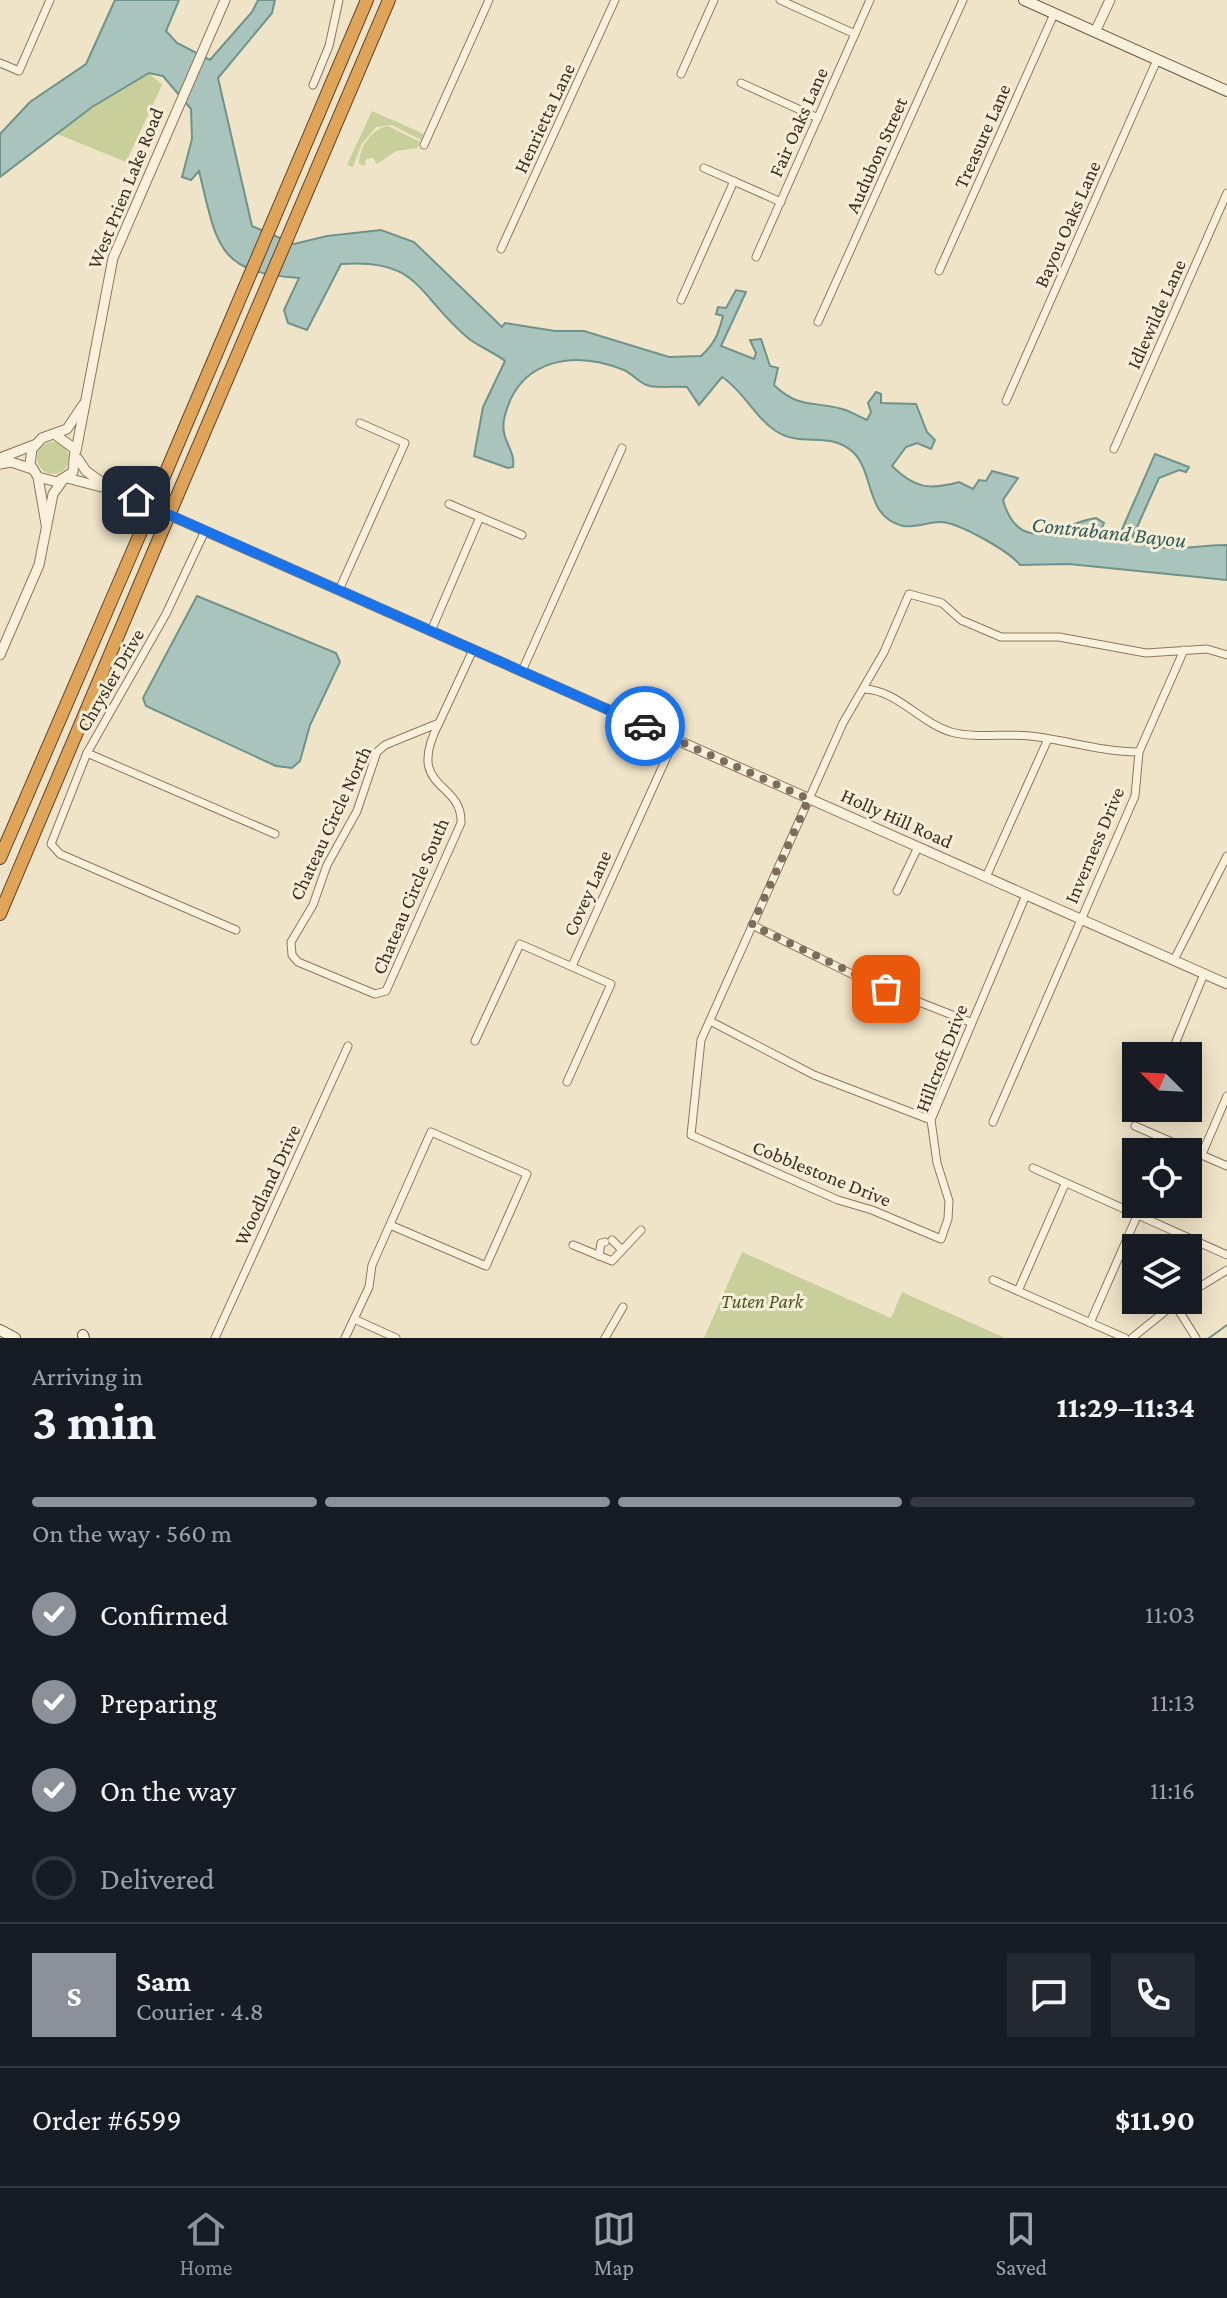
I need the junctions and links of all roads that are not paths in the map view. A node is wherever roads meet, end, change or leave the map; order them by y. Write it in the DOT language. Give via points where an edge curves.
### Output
graph roads {
  1 [pos="50,0"];
  2 [pos="225,0"];
  3 [pos="339,0"];
  4 [pos="365,0"];
  5 [pos="391,0"];
  6 [pos="489,0"];
  7 [pos="615,0"];
  8 [pos="714,0"];
  9 [pos="780,0"];
  10 [pos="870,0"];
  11 [pos="963,0"];
  12 [pos="1024,0"];
  13 [pos="1110,0"];
  14 [pos="1044,4"];
  15 [pos="1054,14"];
  16 [pos="1095,32"];
  17 [pos="855,34"];
  18 [pos="1157,60"];
  19 [pos="0,63"];
  20 [pos="681,74"];
  21 [pos="741,83"];
  22 [pos="313,85"];
  23 [pos="1227,91"];
  24 [pos="818,118"];
  25 [pos="424,145"];
  26 [pos="704,168"];
  27 [pos="734,181"];
  28 [pos="1227,193"];
  29 [pos="781,202"];
  30 [pos="501,249"];
  31 [pos="756,257"];
  32 [pos="939,271"];
  33 [pos="681,300"];
  34 [pos="818,322"];
  35 [pos="87,399"];
  36 [pos="1006,401"];
  37 [pos="360,423"];
  38 [pos="57,436"];
  39 [pos="34,445"];
  40 [pos="622,448"];
  41 [pos="1114,449"];
  42 [pos="76,454"];
  43 [pos="0,461"];
  44 [pos="35,473"];
  45 [pos="65,479"];
  46 [pos="113,490"];
  47 [pos="449,504"];
  48 [pos="480,517"];
  49 [pos="47,529"];
  50 [pos="205,531"];
  51 [pos="522,535"];
  52 [pos="339,590"];
  53 [pos="431,631"];
  54 [pos="473,650"];
  55 [pos="1184,650"];
  56 [pos="0,655"];
  57 [pos="1227,655"];
  58 [pos="522,671"];
  59 [pos="865,689"];
  60 [pos="439,723"];
  61 [pos="675,739"];
  62 [pos="1048,739"];
  63 [pos="1139,752"];
  64 [pos="87,753"];
  65 [pos="809,799"];
  66 [pos="275,834"];
  67 [pos="918,847"];
  68 [pos="1227,856"];
  69 [pos="0,858"];
  70 [pos="986,877"];
  71 [pos="897,891"];
  72 [pos="1026,895"];
  73 [pos="0,914"];
  74 [pos="1080,919"];
  75 [pos="752,925"];
  76 [pos="236,930"];
  77 [pos="1174,960"];
  78 [pos="572,966"];
  79 [pos="1204,974"];
  80 [pos="336,975"];
  81 [pos="1227,984"];
  82 [pos="710,1021"];
  83 [pos="970,1022"];
  84 [pos="475,1041"];
  85 [pos="1176,1042"];
  86 [pos="348,1046"];
  87 [pos="567,1082"];
  88 [pos="1227,1096"];
  89 [pos="931,1120"];
  90 [pos="993,1122"];
  91 [pos="1135,1126"];
  92 [pos="1164,1138"];
  93 [pos="1202,1154"];
  94 [pos="1227,1166"];
  95 [pos="1033,1168"];
  96 [pos="1065,1184"];
  97 [pos="1122,1209"];
  98 [pos="1136,1218"];
  99 [pos="1142,1218"];
  100 [pos="390,1225"];
  101 [pos="641,1230"];
  102 [pos="941,1239"];
  103 [pos="573,1245"];
  104 [pos="622,1250"];
  105 [pos="1227,1255"];
  106 [pos="599,1256"];
  107 [pos="1227,1270"];
  108 [pos="993,1280"];
  109 [pos="1202,1285"];
  110 [pos="1018,1291"];
  111 [pos="623,1307"];
  112 [pos="1161,1314"];
  113 [pos="1183,1314"];
  114 [pos="354,1319"];
  115 [pos="1090,1323"];
  116 [pos="0,1330"];
  117 [pos="15,1338"];
  118 [pos="215,1338"];
  119 [pos="345,1338"];
  120 [pos="396,1338"];
  121 [pos="605,1338"];
  122 [pos="1125,1338"];
  123 [pos="1132,1338"];
  124 [pos="1196,1338"];
  1 -- 19 [label="street" via="19,71"];
  2 -- 35 [label="street, West Prien Lake Road" via="109,272"];
  3 -- 22 [label="street"];
  4 -- 69 [label="highway, bridge"];
  5 -- 73 [label="highway, bridge"];
  6 -- 25 [label="street"];
  7 -- 30 [label="street, Henrietta Lane"];
  8 -- 20 [label="street"];
  9 -- 17 [label="street"];
  10 -- 17 [label="street, Fair Oaks Lane"];
  11 -- 34 [label="street, Audubon Street"];
  12 -- 14 [label="main road"];
  13 -- 16 [label="street"];
  14 -- 15 [label="main road"];
  15 -- 16 [label="main road"];
  15 -- 32 [label="street, Treasure Lane"];
  16 -- 18 [label="main road"];
  17 -- 24 [label="street, Fair Oaks Lane"];
  18 -- 23 [label="main road"];
  18 -- 36 [label="street, Bayou Oaks Lane"];
  21 -- 24 [label="street"];
  24 -- 29 [label="street, Fair Oaks Lane"];
  26 -- 27 [label="street"];
  27 -- 29 [label="street"];
  27 -- 33 [label="street"];
  28 -- 41 [label="street, Idlewilde Lane"];
  29 -- 31 [label="street, Fair Oaks Lane"];
  35 -- 38 [label="street, West Prien Lake Road"];
  35 -- 42 [label="street, West Prien Lake Road"];
  37 -- 52 [label="street" via="405,443"];
  38 -- 39 [label="street, West Prien Lake Road"];
  38 -- 42 [label="street" via="70,442"];
  39 -- 43 [label="street"];
  39 -- 44 [label="street, West Prien Lake Road" via="30,456"];
  40 -- 58 [label="street"];
  42 -- 45 [label="street, West Prien Lake Road" via="76,465"];
  42 -- 46 [label="street, Holly Hill Road" via="86,471"];
  43 -- 44 [label="street"];
  44 -- 45 [label="street" via="50,483"];
  44 -- 49 [label="street, West Prien Lake Road"];
  45 -- 46 [label="street, Holly Hill Road"];
  45 -- 49 [label="street, West Prien Lake Road" via="53,494"];
  46 -- 50 [label="street, Holly Hill Road"];
  47 -- 48 [label="street"];
  48 -- 51 [label="street"];
  48 -- 53 [label="street"];
  49 -- 56 [label="street, West Prien Lake Road" via="39,565"];
  50 -- 52 [label="street, Holly Hill Road"];
  50 -- 64 [label="street, Chrysler Drive" via="166,614"];
  52 -- 53 [label="street, Holly Hill Road"];
  53 -- 54 [label="street, Holly Hill Road"];
  54 -- 58 [label="street, Holly Hill Road"];
  54 -- 60 [label="street"];
  55 -- 57 [label="street"];
  55 -- 59 [label="street" via="1146,653 1059,637 1001,637 961,620 942,603 909,594"];
  55 -- 63 [label="street, Inverness Drive"];
  58 -- 61 [label="street, Holly Hill Road"];
  59 -- 62 [label="street" via="888,695 952,732"];
  59 -- 65 [label="street" via="843,723"];
  60 -- 80 [label="street, Chateau Circle North" via="377,752 357,811 291,942 298,962"];
  60 -- 80 [label="street, Chateau Circle South" via="428,768 460,809 458,832 386,991 375,994"];
  61 -- 65 [label="street, Holly Hill Road"];
  61 -- 78 [label="street, Covey Lane"];
  62 -- 63 [label="street"];
  62 -- 70 [label="street"];
  63 -- 74 [label="street, Inverness Drive" via="1135,796"];
  64 -- 66 [label="street"];
  64 -- 76 [label="street, Chrysler Drive" via="51,835 52,847"];
  65 -- 67 [label="street, Holly Hill Road"];
  65 -- 75 [label="street"];
  67 -- 70 [label="street, Holly Hill Road"];
  67 -- 71 [label="street"];
  68 -- 77 [label="street"];
  70 -- 72 [label="street, Holly Hill Road"];
  72 -- 74 [label="street, Holly Hill Road"];
  72 -- 83 [label="street, Hillcroft Drive"];
  74 -- 77 [label="street, Holly Hill Road"];
  74 -- 90 [label="street, Inverness Drive"];
  75 -- 82 [label="street"];
  75 -- 83 [label="street" via="846,972"];
  77 -- 79 [label="street, Holly Hill Road"];
  78 -- 84 [label="street" via="520,944"];
  78 -- 87 [label="street, Covey Lane" via="611,984"];
  79 -- 81 [label="street, Holly Hill Road"];
  79 -- 85 [label="street"];
  82 -- 89 [label="street" via="814,1075"];
  82 -- 102 [label="street, Cobblestone Drive" via="696,1059 691,1135"];
  83 -- 89 [label="street, Hillcroft Drive"];
  86 -- 118 [label="street, Woodland Drive"];
  88 -- 93 [label="street"];
  89 -- 102 [label="street, Hillcroft Drive" via="949,1201"];
  91 -- 92 [label="street"];
  93 -- 94 [label="street"];
  95 -- 96 [label="street"];
  96 -- 97 [label="street"];
  96 -- 110 [label="street"];
  98 -- 115 [label="street"];
  99 -- 105 [label="street"];
  100 -- 100 [label="street" via="431,1132 527,1174 486,1266"];
  100 -- 114 [label="street"];
  101 -- 104 [label="street"];
  103 -- 106 [label="street"];
  104 -- 106 [label="street" via="612,1261"];
  104 -- 106 [label="street" via="608,1241 601,1243"];
  107 -- 109 [label="street"];
  108 -- 110 [label="street"];
  110 -- 115 [label="street"];
  111 -- 121 [label="street"];
  112 -- 123 [label="street"];
  113 -- 124 [label="street"];
  114 -- 119 [label="street"];
  114 -- 120 [label="street"];
  115 -- 122 [label="street"];
  116 -- 117 [label="main road"];
}
